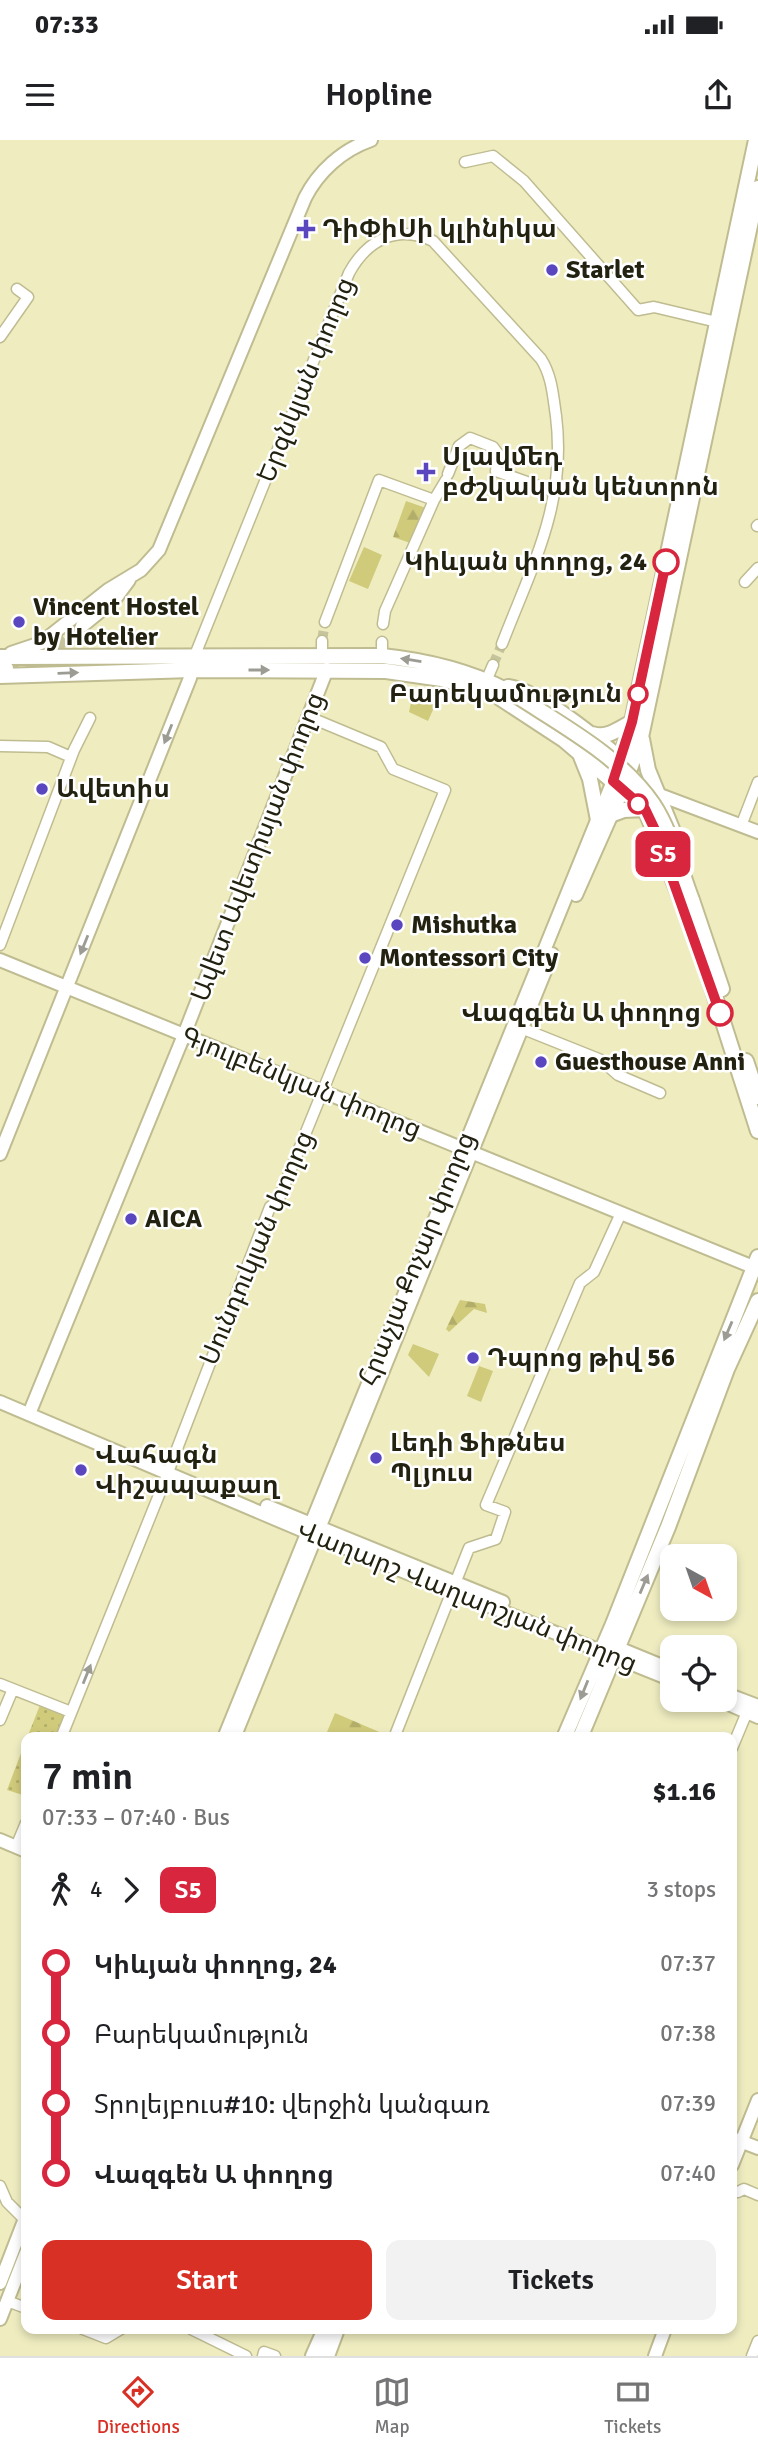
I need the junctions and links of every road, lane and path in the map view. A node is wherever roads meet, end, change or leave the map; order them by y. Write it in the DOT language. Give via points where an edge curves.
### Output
graph roads {
  1 [pos="370,140"];
  2 [pos="757,140"];
  3 [pos="466,162"];
  4 [pos="758,188"];
  5 [pos="739,245"];
  6 [pos="17,289"];
  7 [pos="718,321"];
  8 [pos="0,337"];
  9 [pos="555,492"];
  10 [pos="434,500"];
  11 [pos="676,545"];
  12 [pos="758,568"];
  13 [pos="132,576"];
  14 [pos="745,582"];
  15 [pos="325,622"];
  16 [pos="383,624"];
  17 [pos="82,626"];
  18 [pos="502,645"];
  19 [pos="193,663"];
  20 [pos="1,665"];
  21 [pos="494,665"];
  22 [pos="327,669"];
  23 [pos="494,686"];
  24 [pos="309,716"];
  25 [pos="90,718"];
  26 [pos="632,722"];
  27 [pos="591,734"];
  28 [pos="641,737"];
  29 [pos="0,746"];
  30 [pos="580,753"];
  31 [pos="71,757"];
  32 [pos="620,773"];
  33 [pos="758,782"];
  34 [pos="660,796"];
  35 [pos="645,809"];
  36 [pos="613,814"];
  37 [pos="598,820"];
  38 [pos="741,826"];
  39 [pos="758,832"];
  40 [pos="697,927"];
  41 [pos="0,945"];
  42 [pos="0,960"];
  43 [pos="66,987"];
  44 [pos="522,1028"];
  45 [pos="184,1035"];
  46 [pos="323,1091"];
  47 [pos="660,1093"];
  48 [pos="758,1097"];
  49 [pos="758,1130"];
  50 [pos="466,1151"];
  51 [pos="0,1154"];
  52 [pos="621,1213"];
  53 [pos="757,1265"];
  54 [pos="758,1301"];
  55 [pos="0,1402"];
  56 [pos="30,1414"];
  57 [pos="169,1469"];
  58 [pos="313,1530"];
  59 [pos="454,1587"];
  60 [pos="609,1649"];
  61 [pos="660,1666"];
  62 [pos="660,1674"];
  63 [pos="0,1684"];
  64 [pos="13,1689"];
  65 [pos="737,1701"];
  66 [pos="737,1706"];
  67 [pos="71,1712"];
  68 [pos="754,1712"];
  69 [pos="0,1720"];
  70 [pos="63,1732"];
  71 [pos="227,1732"];
  72 [pos="236,1732"];
  73 [pos="396,1732"];
  74 [pos="567,1732"];
  75 [pos="582,1732"];
  76 [pos="737,1740"];
  77 [pos="0,1840"];
  78 [pos="21,1849"];
  79 [pos="758,2100"];
  80 [pos="737,2138"];
  81 [pos="737,2140"];
  82 [pos="758,2148"];
  83 [pos="0,2186"];
  84 [pos="738,2192"];
  85 [pos="758,2195"];
  86 [pos="21,2215"];
  87 [pos="21,2231"];
  88 [pos="21,2266"];
  89 [pos="0,2283"];
  90 [pos="7,2301"];
  91 [pos="21,2306"];
  92 [pos="0,2319"];
  93 [pos="96,2334"];
  94 [pos="113,2334"];
  95 [pos="201,2334"];
  96 [pos="323,2334"];
  97 [pos="335,2334"];
  98 [pos="663,2334"];
  99 [pos="758,2341"];
  100 [pos="246,2356"];
  101 [pos="262,2356"];
  102 [pos="275,2356"];
  103 [pos="313,2356"];
  104 [pos="327,2356"];
  105 [pos="654,2356"];
  106 [pos="752,2356"];
  1 -- 13 [label="street" via="328,166 309,190 167,534 148,563"];
  2 -- 5 [label="main road"];
  3 -- 7 [label="street" via="493,156 524,181 638,310 653,307"];
  4 -- 5 [label="main road"];
  5 -- 7 [label="main road"];
  5 -- 11 [label="main road"];
  6 -- 8 [label="street" via="28,297"];
  7 -- 11 [label="main road"];
  9 -- 10 [label="street" via="496,471 498,454 493,447 470,438 459,446"];
  9 -- 18 [label="street, Երզնկյան փողոց" via="540,552"];
  9 -- 19 [label="street, Երզնկյան փողոց" via="559,448 547,368 433,241 392,233 365,251 349,273"];
  10 -- 15 [label="street" via="379,480"];
  10 -- 16 [label="street"];
  11 -- 26 [label="main road"];
  11 -- 28 [label="main road"];
  12 -- 14 [label="street"];
  13 -- 17 [label="street" via="115,598"];
  13 -- 20 [label="street" via="107,590 34,648"];
  19 -- 20 [label="main road"];
  19 -- 22 [label="main road, one-way"];
  23 -- 19 [label="main road, one-way" via="382,649 322,647"];
  19 -- 43 [label="street, one-way"];
  21 -- 23 [label="street"];
  22 -- 23 [label="main road" via="406,672"];
  22 -- 24 [label="street, Ավետ Ավետիսյան փողոց"];
  23 -- 27 [label="main road" via="522,689"];
  23 -- 30 [label="main road"];
  23 -- 32 [label="main road, bridge" via="578,736"];
  24 -- 45 [label="street, Ավետ Ավետիսյան փողոց"];
  24 -- 46 [label="street, Սունդուկյան փողոց" via="381,747 393,769 445,790"];
  25 -- 31 [label="street"];
  26 -- 27 [label="main road" via="601,737"];
  26 -- 32 [label="main road"];
  27 -- 30 [label="main road" via="593,744"];
  27 -- 32 [label="main road"];
  28 -- 32 [label="main road"];
  28 -- 34 [label="main road"];
  29 -- 31 [label="street" via="48,747"];
  30 -- 32 [label="main road"];
  30 -- 37 [label="main road"];
  31 -- 41 [label="street"];
  32 -- 35 [label="main road"];
  32 -- 36 [label="street, Հրաչյա Քոչար փողոց"];
  32 -- 37 [label="street, Հրաչյա Քոչար փողոց"];
  32 -- 40 [label="main road, bridge" via="657,810"];
  33 -- 38 [label="street"];
  34 -- 35 [label="main road" via="651,798"];
  34 -- 38 [label="street"];
  34 -- 40 [label="main road" via="698,900"];
  35 -- 36 [label="main road"];
  35 -- 40 [label="main road" via="681,906"];
  36 -- 44 [label="street, Հրաչյա Քոչար փողոց"];
  37 -- 50 [label="street, Հրաչյա Քոչար փողոց"];
  38 -- 39 [label="street"];
  40 -- 48 [label="main road"];
  40 -- 49 [label="main road"];
  42 -- 43 [label="street, Գյուլբենկյան փողոց"];
  43 -- 45 [label="street, Գյուլբենկյան փողոց"];
  43 -- 51 [label="street"];
  44 -- 47 [label="street" via="601,1060 618,1075"];
  44 -- 50 [label="street, Հրաչյա Քոչար փողոց"];
  45 -- 46 [label="street, Գյուլբենկյան փողոց"];
  45 -- 56 [label="street, Ավետ Ավետիսյան փողոց"];
  46 -- 50 [label="street, Գյուլբենկյան փողոց"];
  46 -- 57 [label="street, Սունդուկյան փողոց" via="278,1201 270,1207"];
  50 -- 52 [label="street, Գյուլբենկյան փողոց"];
  50 -- 58 [label="street, Հրաչյա Քոչար փողոց"];
  52 -- 53 [label="street, Գյուլբենկյան փողոց"];
  52 -- 59 [label="street" via="594,1272 580,1283 486,1505 506,1513 496,1539 469,1548"];
  53 -- 60 [label="main road, one-way"];
  60 -- 54 [label="main road, one-way" via="668,1527 727,1368"];
  55 -- 56 [label="street, Վաղարշ Վաղարշյան փողոց"];
  56 -- 57 [label="street, Վաղարշ Վաղարշյան փողոց" via="46,1415"];
  57 -- 58 [label="street, Վաղարշ Վաղարշյան փողոց"];
  67 -- 57 [label="street, Սունդուկյան փողոց, one-way"];
  58 -- 59 [label="street, Վաղարշ Վաղարշյան փողոց"];
  58 -- 71 [label="street, Հրաչյա Քոչար փողոց"];
  58 -- 72 [label="street, Հրաչյա Քոչար փողոց"];
  59 -- 60 [label="street, Վաղարշ Վաղարշյան փողոց"];
  59 -- 73 [label="street"];
  60 -- 61 [label="street, Վաղարշ Վաղարշյան փողոց"];
  60 -- 62 [label="street, Վաղարշ Վաղարշյան փողոց"];
  60 -- 74 [label="main road, one-way"];
  60 -- 75 [label="main road"];
  63 -- 64 [label="street"];
  64 -- 67 [label="street"];
  64 -- 69 [label="street"];
  65 -- 68 [label="street"];
  66 -- 68 [label="street"];
  67 -- 70 [label="street, Սունդուկյան փողոց"];
  68 -- 76 [label="street"];
  77 -- 78 [label="street"];
  79 -- 80 [label="street"];
  81 -- 82 [label="street"];
  83 -- 86 [label="street" via="7,2202"];
  84 -- 85 [label="street" via="744,2189"];
  87 -- 89 [label="street"];
  88 -- 90 [label="street"];
  90 -- 91 [label="street"];
  90 -- 92 [label="street"];
  93 -- 94 [label="street" via="106,2338"];
  95 -- 100 [label="street"];
  96 -- 103 [label="main road"];
  97 -- 104 [label="main road"];
  98 -- 105 [label="street"];
  99 -- 106 [label="street"];
  101 -- 102 [label="street" via="264,2352"];
}
